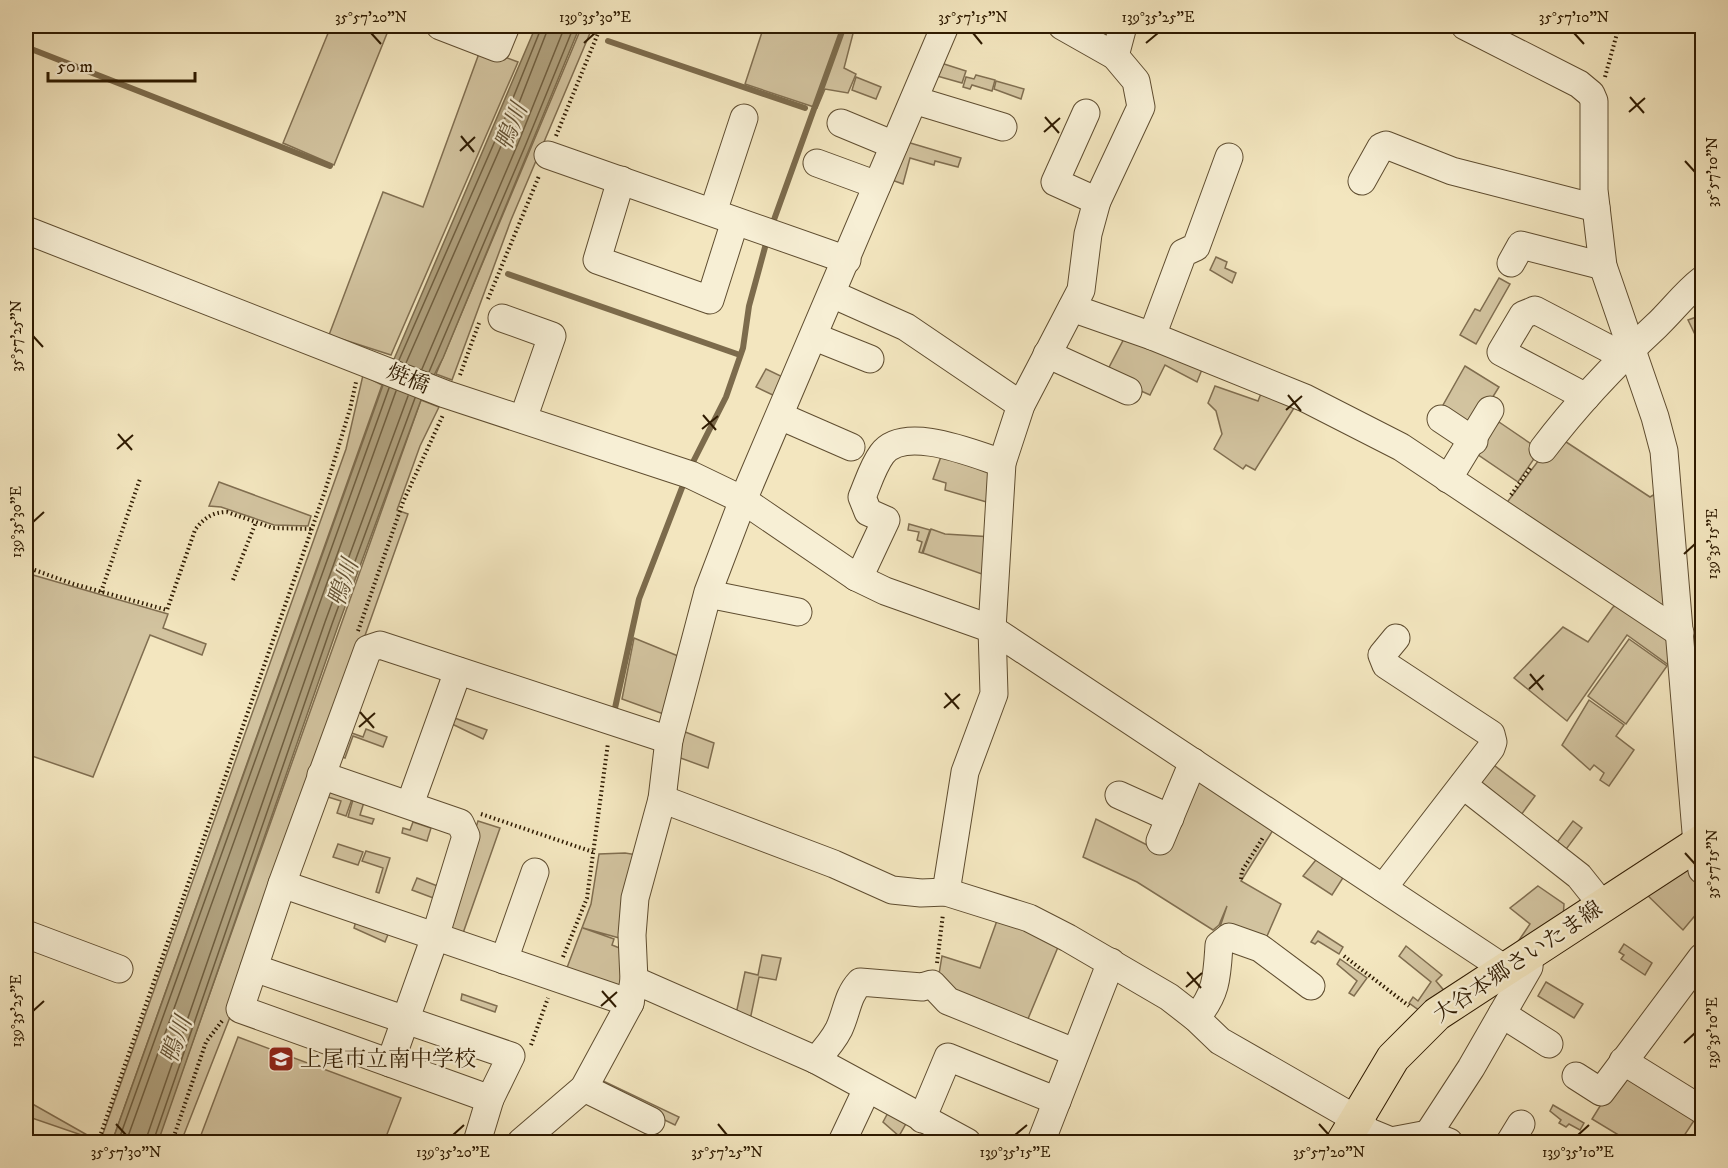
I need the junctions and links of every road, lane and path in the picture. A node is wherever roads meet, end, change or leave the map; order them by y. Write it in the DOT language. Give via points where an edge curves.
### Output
graph roads {
  1 [pos="440,26"];
  2 [pos="506,26"];
  3 [pos="601,26"];
  4 [pos="945,26"];
  5 [pos="1062,26"];
  6 [pos="1123,26"];
  7 [pos="1465,26"];
  8 [pos="1619,26"];
  9 [pos="1115,56"];
  10 [pos="914,100"];
  11 [pos="1594,101"];
  12 [pos="1086,113"];
  13 [pos="744,118"];
  14 [pos="841,123"];
  15 [pos="1003,127"];
  16 [pos="894,145"];
  17 [pos="548,155"];
  18 [pos="1229,157"];
  19 [pos="817,163"];
  20 [pos="621,180"];
  21 [pos="1362,181"];
  22 [pos="877,185"];
  23 [pos="1097,201"];
  24 [pos="1596,208"];
  25 [pos="724,216"];
  26 [pos="26,230"];
  27 [pos="847,260"];
  28 [pos="1511,263"];
  29 [pos="1603,266"];
  30 [pos="1702,280"];
  31 [pos="832,294"];
  32 [pos="1072,308"];
  33 [pos="489,316"];
  34 [pos="1152,336"];
  35 [pos="814,337"];
  36 [pos="1626,353"];
  37 [pos="1047,354"];
  38 [pos="870,359"];
  39 [pos="366,363"];
  40 [pos="1128,391"];
  41 [pos="449,395"];
  42 [pos="1586,397"];
  43 [pos="1021,405"];
  44 [pos="1491,410"];
  45 [pos="780,416"];
  46 [pos="523,419"];
  47 [pos="1441,420"];
  48 [pos="1474,441"];
  49 [pos="851,447"];
  50 [pos="1543,449"];
  51 [pos="1002,463"];
  52 [pos="140,479"];
  53 [pos="1448,479"];
  54 [pos="743,500"];
  55 [pos="1497,511"];
  56 [pos="256,522"];
  57 [pos="312,529"];
  58 [pos="26,567"];
  59 [pos="856,577"];
  60 [pos="233,580"];
  61 [pos="101,592"];
  62 [pos="708,594"];
  63 [pos="798,612"];
  64 [pos="992,629"];
  65 [pos="1680,633"];
  66 [pos="1396,638"];
  67 [pos="368,649"];
  68 [pos="458,671"];
  69 [pos="611,722"];
  70 [pos="669,740"];
  71 [pos="1193,762"];
  72 [pos="321,775"];
  73 [pos="1463,785"];
  74 [pos="1119,795"];
  75 [pos="662,799"];
  76 [pos="410,804"];
  77 [pos="1276,817"];
  78 [pos="1701,852"];
  79 [pos="536,872"];
  80 [pos="1241,879"];
  81 [pos="282,884"];
  82 [pos="1383,888"];
  83 [pos="946,892"];
  84 [pos="1603,906"];
  85 [pos="26,933"];
  86 [pos="435,937"];
  87 [pos="1344,956"];
  88 [pos="1702,957"];
  89 [pos="504,960"];
  90 [pos="1111,962"];
  91 [pos="1517,962"];
  92 [pos="254,968"];
  93 [pos="119,969"];
  94 [pos="555,977"];
  95 [pos="932,984"];
  96 [pos="1311,986"];
  97 [pos="632,992"];
  98 [pos="240,1009"];
  99 [pos="1502,1014"];
  100 [pos="1196,1018"];
  101 [pos="405,1019"];
  102 [pos="1427,1023"];
  103 [pos="1550,1044"];
  104 [pos="529,1048"];
  105 [pos="1074,1052"];
  106 [pos="816,1060"];
  107 [pos="1623,1061"];
  108 [pos="390,1063"];
  109 [pos="1576,1076"];
  110 [pos="584,1088"];
  111 [pos="867,1089"];
  112 [pos="490,1099"];
  113 [pos="1057,1101"];
  114 [pos="1702,1110"];
  115 [pos="922,1119"];
  116 [pos="651,1121"];
  117 [pos="1349,1131"];
  118 [pos="1439,1138"];
  119 [pos="98,1143"];
  120 [pos="171,1143"];
  121 [pos="477,1143"];
  122 [pos="521,1143"];
  123 [pos="842,1143"];
  124 [pos="967,1143"];
  125 [pos="1041,1143"];
  1 -- 2 [label="street" via="497,48"];
  3 -- 17 [label="path"];
  4 -- 10 [label="street"];
  5 -- 9 [label="street"];
  6 -- 9 [label="street"];
  7 -- 11 [label="street" via="1579,84"];
  8 -- 11 [label="path" via="1600,95"];
  9 -- 23 [label="street" via="1136,81 1141,107"];
  10 -- 15 [label="street"];
  10 -- 16 [label="street"];
  11 -- 24 [label="street"];
  12 -- 23 [label="street" via="1055,182"];
  13 -- 25 [label="street"];
  14 -- 16 [label="street"];
  16 -- 22 [label="street"];
  17 -- 20 [label="street"];
  17 -- 33 [label="path"];
  18 -- 34 [label="street" via="1196,247 1183,253"];
  19 -- 22 [label="street"];
  20 -- 25 [label="street"];
  20 -- 25 [label="street" via="597,260 710,300"];
  21 -- 24 [label="street" via="1381,147 1386,146 1452,171"];
  22 -- 27 [label="street"];
  23 -- 32 [label="street" via="1088,234 1081,290"];
  24 -- 29 [label="street"];
  25 -- 27 [label="street"];
  26 -- 39 [label="street, 焼橋"];
  27 -- 31 [label="street"];
  28 -- 29 [label="street" via="1521,245"];
  29 -- 36 [label="street"];
  30 -- 36 [label="street"];
  31 -- 35 [label="street"];
  31 -- 43 [label="street" via="906,327"];
  32 -- 34 [label="street"];
  32 -- 37 [label="street"];
  33 -- 41 [label="path"];
  33 -- 46 [label="street" via="552,336"];
  34 -- 53 [label="street" via="1305,398 1401,447"];
  35 -- 38 [label="street"];
  35 -- 45 [label="street"];
  36 -- 42 [label="street"];
  36 -- 42 [label="street" via="1535,310 1523,315 1502,352"];
  36 -- 65 [label="street" via="1655,417 1664,451"];
  37 -- 40 [label="street"];
  37 -- 43 [label="street"];
  39 -- 41 [label="street, 焼橋"];
  39 -- 57 [label="path"];
  41 -- 46 [label="street, 焼橋"];
  41 -- 67 [label="path" via="364,607 358,627 360,639"];
  42 -- 50 [label="street"];
  43 -- 51 [label="street"];
  44 -- 48 [label="street"];
  45 -- 49 [label="street"];
  45 -- 54 [label="street"];
  46 -- 54 [label="street, 焼橋" via="685,473"];
  47 -- 48 [label="street"];
  48 -- 53 [label="street"];
  50 -- 55 [label="path"];
  51 -- 59 [label="street" via="933,441 898,443 882,453 862,497 868,512 886,520"];
  51 -- 64 [label="street"];
  52 -- 61 [label="path"];
  53 -- 55 [label="street"];
  54 -- 59 [label="street, 焼橋"];
  54 -- 62 [label="street"];
  55 -- 65 [label="street"];
  56 -- 57 [label="path" via="273,528"];
  56 -- 60 [label="path"];
  56 -- 61 [label="path" via="227,512 202,520 167,610"];
  57 -- 119 [label="path"];
  58 -- 61 [label="path"];
  59 -- 64 [label="street, 焼橋"];
  62 -- 63 [label="street"];
  62 -- 70 [label="street"];
  64 -- 71 [label="street, 焼橋"];
  64 -- 83 [label="street" via="994,694 965,772"];
  65 -- 78 [label="street"];
  66 -- 73 [label="street" via="1382,655 1386,665 1491,734 1491,748"];
  67 -- 68 [label="street" via="380,645"];
  67 -- 72 [label="street"];
  68 -- 69 [label="street"];
  68 -- 76 [label="street"];
  69 -- 70 [label="street"];
  69 -- 94 [label="path" via="586,898"];
  70 -- 75 [label="street"];
  71 -- 74 [label="street" via="1165,830"];
  71 -- 77 [label="street, 焼橋"];
  72 -- 76 [label="street"];
  72 -- 81 [label="street"];
  73 -- 82 [label="street"];
  73 -- 84 [label="street" via="1579,876"];
  75 -- 83 [label="street" via="892,890"];
  75 -- 97 [label="street" via="635,898"];
  76 -- 86 [label="street" via="460,823 466,836"];
  77 -- 80 [label="path" via="1242,871"];
  77 -- 82 [label="street, 焼橋"];
  78 -- 84 [label="main road, 大谷本郷さいたま線"];
  79 -- 89 [label="street"];
  81 -- 86 [label="street"];
  81 -- 92 [label="street"];
  82 -- 91 [label="street, 焼橋"];
  83 -- 90 [label="street" via="1029,918"];
  83 -- 95 [label="path"];
  84 -- 91 [label="main road, 大谷本郷さいたま線"];
  85 -- 93 [label="street"];
  86 -- 89 [label="street"];
  86 -- 101 [label="street"];
  87 -- 102 [label="path"];
  88 -- 107 [label="street"];
  89 -- 94 [label="street"];
  90 -- 100 [label="street"];
  90 -- 105 [label="street"];
  91 -- 99 [label="street" via="1529,968"];
  91 -- 102 [label="main road, 大谷本郷さいたま線"];
  92 -- 98 [label="street"];
  92 -- 101 [label="street"];
  94 -- 97 [label="street"];
  94 -- 104 [label="path"];
  95 -- 105 [label="street" via="948,1001"];
  95 -- 106 [label="street" via="922,987 860,982 850,993 832,1042"];
  96 -- 100 [label="street" via="1260,948 1229,938 1219,945 1217,981 1210,1002"];
  97 -- 106 [label="street"];
  97 -- 110 [label="street"];
  98 -- 108 [label="street"];
  98 -- 120 [label="path" via="218,1025 207,1042"];
  99 -- 103 [label="street"];
  99 -- 118 [label="street"];
  100 -- 117 [label="street" via="1220,1041"];
  101 -- 108 [label="street"];
  101 -- 112 [label="street" via="511,1056"];
  102 -- 117 [label="main road, 大谷本郷さいたま線" via="1393,1058"];
  105 -- 113 [label="street"];
  106 -- 111 [label="street"];
  107 -- 109 [label="street" via="1601,1092"];
  107 -- 114 [label="street"];
  108 -- 112 [label="street"];
  110 -- 116 [label="street"];
  110 -- 122 [label="street"];
  111 -- 115 [label="street"];
  111 -- 123 [label="street"];
  112 -- 121 [label="street"];
  113 -- 115 [label="street" via="948,1057"];
  113 -- 125 [label="street"];
  115 -- 124 [label="street"];
  117 -- 118 [label="street" via="1370,1132 1391,1141"];
}
